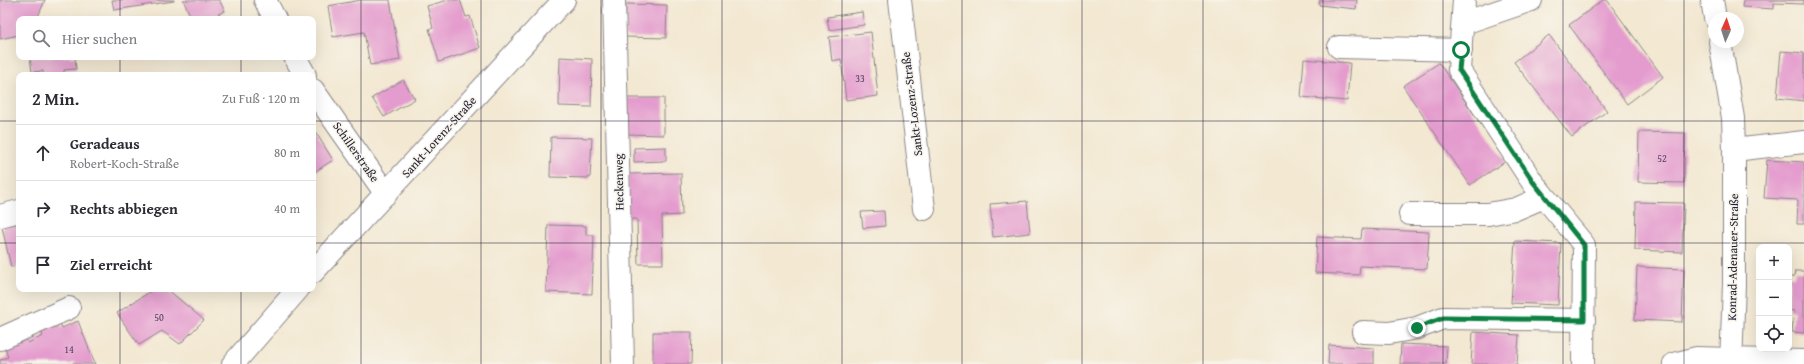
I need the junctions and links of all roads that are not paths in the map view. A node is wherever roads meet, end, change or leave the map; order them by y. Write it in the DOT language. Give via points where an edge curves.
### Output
graph roads {
  1 [pos="265,0"];
  2 [pos="564,0"];
  3 [pos="614,0"];
  4 [pos="900,0"];
  5 [pos="1464,0"];
  6 [pos="1531,0"];
  7 [pos="1712,0"];
  8 [pos="1715,12"];
  9 [pos="273,16"];
  10 [pos="1464,23"];
  11 [pos="1339,47"];
  12 [pos="1721,48"];
  13 [pos="1461,50"];
  14 [pos="297,60"];
  15 [pos="303,72"];
  16 [pos="316,94"];
  17 [pos="1804,142"];
  18 [pos="1734,150"];
  19 [pos="386,194"];
  20 [pos="1544,197"];
  21 [pos="924,209"];
  22 [pos="16,211"];
  23 [pos="1410,214"];
  24 [pos="0,216"];
  25 [pos="316,269"];
  26 [pos="295,292"];
  27 [pos="69,308"];
  28 [pos="1584,320"];
  29 [pos="1363,332"];
  30 [pos="0,339"];
  31 [pos="1731,361"];
  32 [pos="1804,361"];
  33 [pos="233,364"];
  34 [pos="623,364"];
  35 [pos="1584,364"];
  36 [pos="1674,364"];
  1 -- 9 [label="street"];
  2 -- 19 [label="street, Sankt-Lorenz-Straße"];
  3 -- 34 [label="street, Heckenweg"];
  4 -- 21 [label="street, Sankt-Lozenz-Straße"];
  5 -- 10 [label="street"];
  6 -- 10 [label="street"];
  7 -- 8 [label="street"];
  10 -- 13 [label="street"];
  11 -- 13 [label="street"];
  12 -- 18 [label="street, Konrad-Adenauer-Straße" via="1733,118"];
  13 -- 20 [label="street" via="1459,70"];
  14 -- 15 [label="street"];
  16 -- 19 [label="street, Schillerstraße"];
  17 -- 18 [label="street"];
  18 -- 31 [label="street, Konrad-Adenauer-Straße"];
  19 -- 25 [label="street, Sankt-Lorenz-Straße"];
  20 -- 23 [label="street" via="1516,209 1488,214"];
  20 -- 28 [label="street" via="1584,245"];
  22 -- 24 [label="street"];
  26 -- 33 [label="street"];
  27 -- 30 [label="street"];
  28 -- 29 [label="street" via="1443,318 1417,328 1389,333"];
  28 -- 35 [label="street"];
  31 -- 32 [label="street"];
  31 -- 36 [label="street" via="1696,358"];
}
